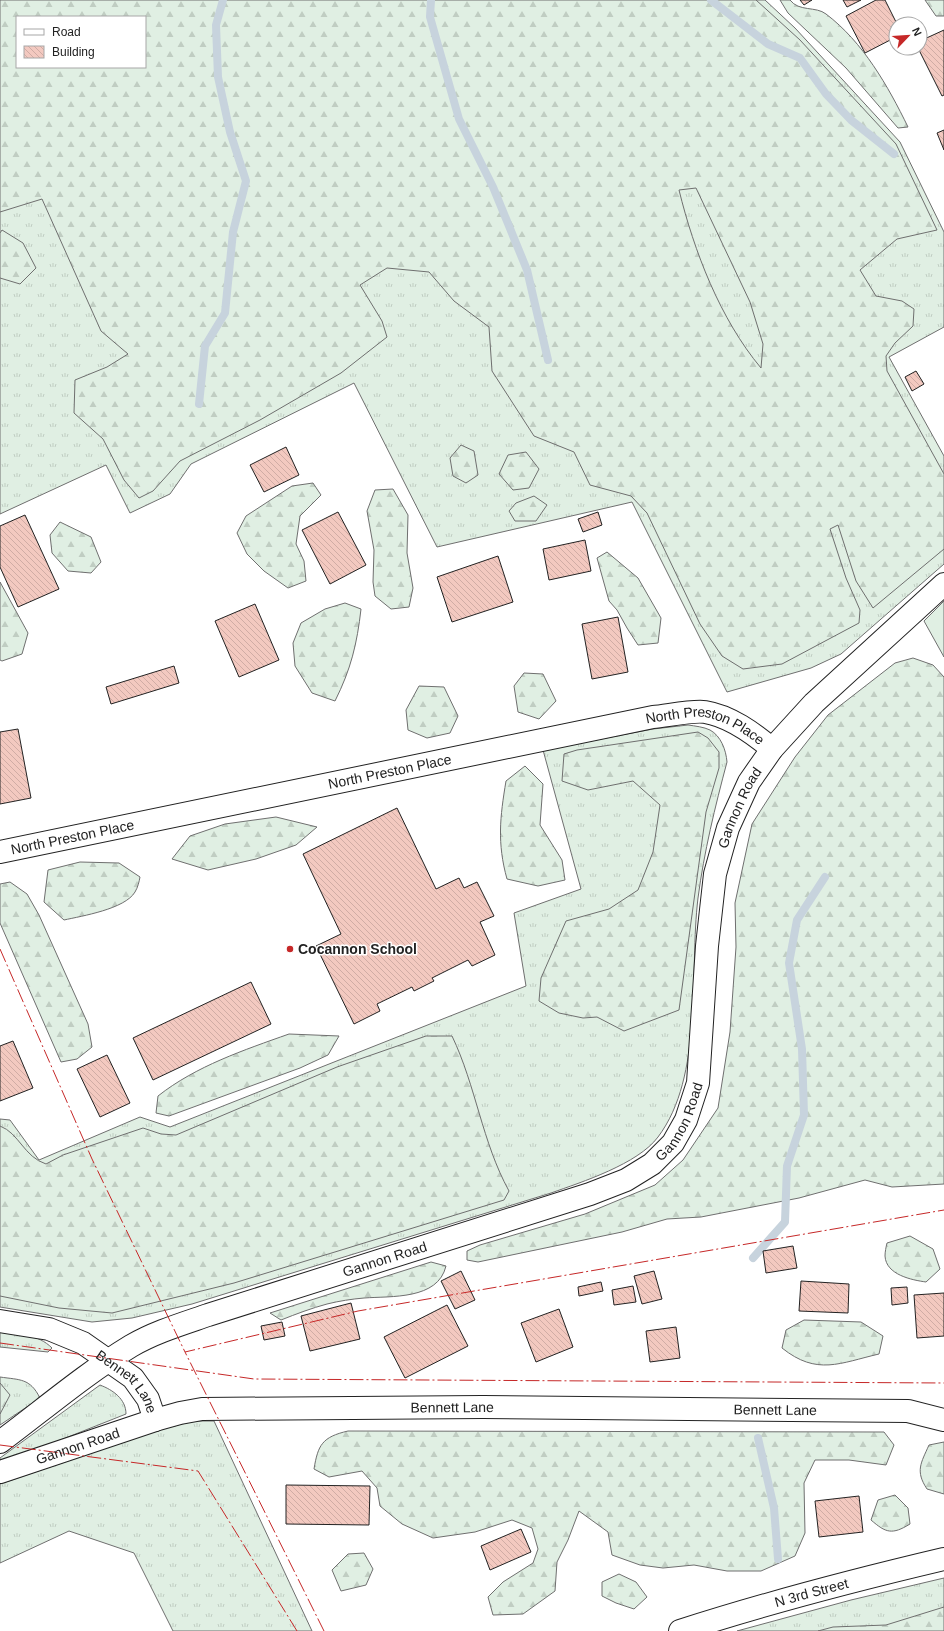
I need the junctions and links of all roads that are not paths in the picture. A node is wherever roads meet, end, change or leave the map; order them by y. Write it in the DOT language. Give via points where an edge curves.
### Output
graph roads {
  1 [pos="944,584"];
  2 [pos="772,749"];
  3 [pos="0,852"];
  4 [pos="0,1321"];
  5 [pos="110,1361"];
  6 [pos="155,1420"];
  7 [pos="944,1420"];
  8 [pos="0,1442"];
  9 [pos="0,1472"];
  10 [pos="944,1559"];
  11 [pos="680,1631"];
  1 -- 2 [label="street, Gannon Road" via="848,670"];
  2 -- 3 [label="street, North Preston Place" via="750,730 705,712 653,717"];
  2 -- 5 [label="street, Gannon Road" via="749,782 728,828 715,874 698,1084 686,1120 673,1143 652,1164 626,1180 590,1194 156,1333"];
  4 -- 5 [label="street, Bennett Lane" via="48,1329 83,1343"];
  5 -- 6 [label="street, Bennett Lane" via="133,1378 148,1399"];
  5 -- 8 [label="street, Gannon Road"];
  6 -- 7 [label="street, Bennett Lane" via="180,1412 202,1409 483,1407 908,1411"];
  6 -- 9 [label="street, Gannon Road"];
  10 -- 11 [label="street, N 3rd Street" via="865,1577"];
}
